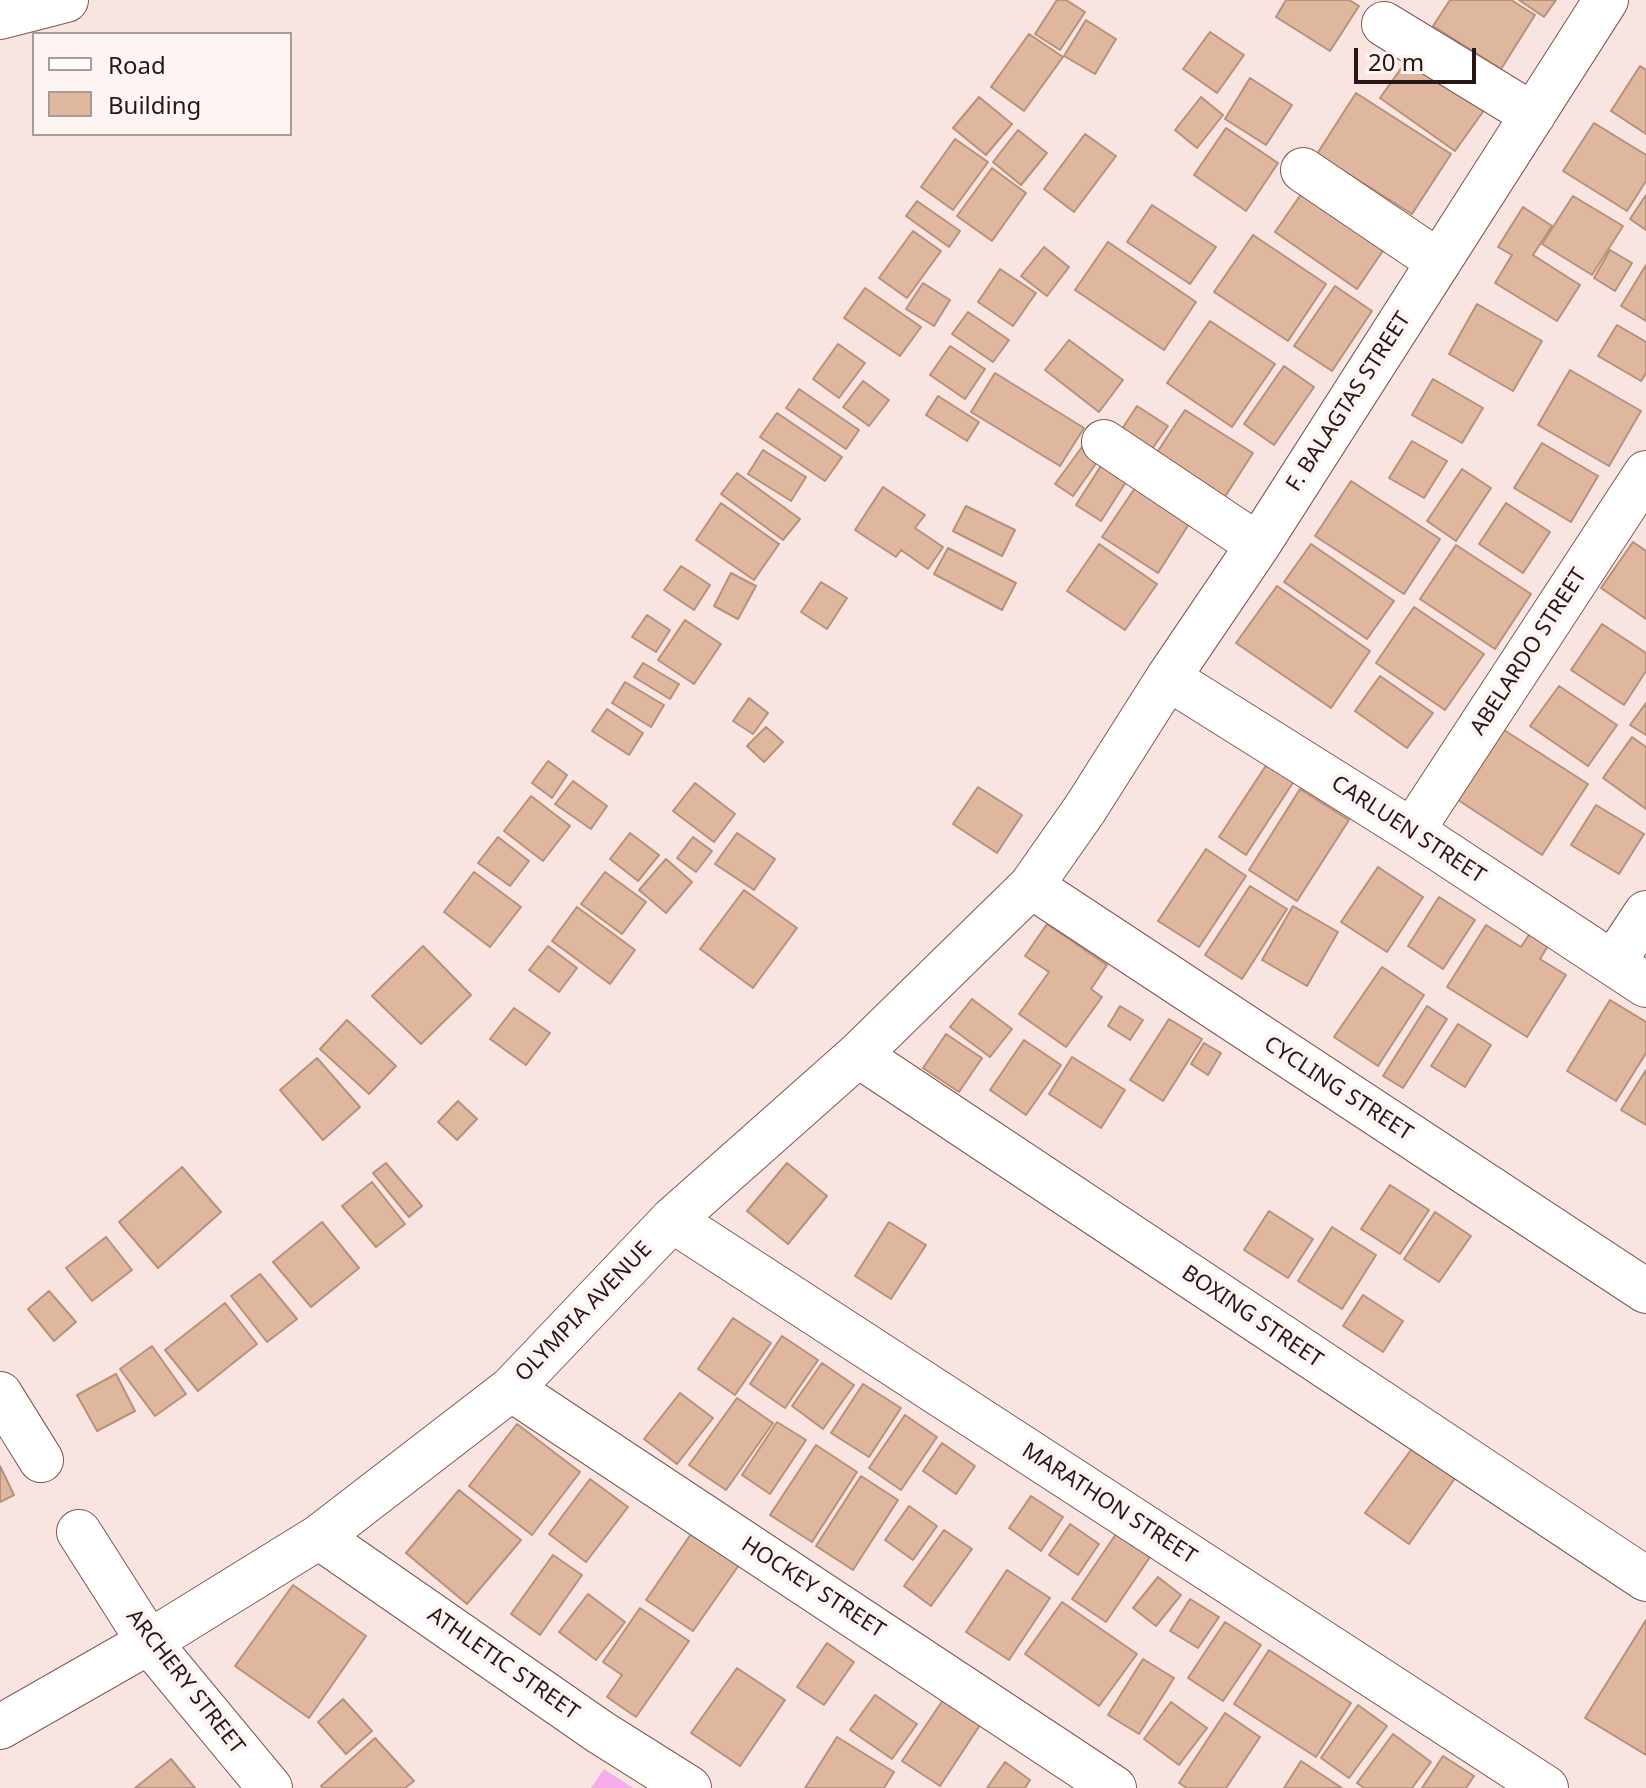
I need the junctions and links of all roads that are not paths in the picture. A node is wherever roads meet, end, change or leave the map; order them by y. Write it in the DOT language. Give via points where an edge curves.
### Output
graph roads {
  1 [pos="66,0"];
  2 [pos="1606,0"];
  3 [pos="0,17"];
  4 [pos="1384,24"];
  5 [pos="1533,115"];
  6 [pos="1303,170"];
  7 [pos="1439,262"];
  8 [pos="1104,442"];
  9 [pos="1646,473"];
  10 [pos="1258,545"];
  11 [pos="1168,678"];
  12 [pos="1089,802"];
  13 [pos="1412,831"];
  14 [pos="1031,886"];
  15 [pos="1646,913"];
  16 [pos="1629,974"];
  17 [pos="858,1055"];
  18 [pos="672,1220"];
  19 [pos="1646,1291"];
  20 [pos="511,1389"];
  21 [pos="0,1394"];
  22 [pos="41,1460"];
  23 [pos="79,1532"];
  24 [pos="319,1537"];
  25 [pos="1646,1579"];
  26 [pos="149,1642"];
  27 [pos="0,1727"];
  28 [pos="270,1788"];
  29 [pos="689,1788"];
  30 [pos="1114,1788"];
  31 [pos="1546,1788"];
  1 -- 3 [label="street"];
  2 -- 5 [label="street, F. BALAGTAS STREET"];
  4 -- 5 [label="street"];
  5 -- 7 [label="street, F. BALAGTAS STREET"];
  6 -- 7 [label="street"];
  7 -- 10 [label="street, F. BALAGTAS STREET"];
  8 -- 10 [label="street"];
  9 -- 13 [label="street, ABELARDO STREET"];
  10 -- 11 [label="street, F. BALAGTAS STREET"];
  11 -- 12 [label="street, F. BALAGTAS STREET"];
  11 -- 13 [label="street, CARLUEN STREET"];
  12 -- 14 [label="street, OLYMPIA AVENUE"];
  13 -- 16 [label="street, CARLUEN STREET"];
  14 -- 17 [label="street, OLYMPIA AVENUE"];
  14 -- 19 [label="street, CYCLING STREET"];
  15 -- 16 [label="street"];
  17 -- 18 [label="street, OLYMPIA AVENUE"];
  17 -- 25 [label="street, BOXING STREET"];
  18 -- 20 [label="street, OLYMPIA AVENUE"];
  18 -- 31 [label="street, MARATHON STREET"];
  20 -- 24 [label="street, OLYMPIA AVENUE"];
  20 -- 30 [label="street, HOCKEY STREET"];
  21 -- 22 [label="street"];
  23 -- 26 [label="street, ARCHERY STREET"];
  24 -- 26 [label="street, OLYMPIA AVENUE"];
  24 -- 29 [label="street, ATHLETIC STREET"];
  26 -- 27 [label="street, OLYMPIA AVENUE"];
  26 -- 28 [label="street, ARCHERY STREET"];
}
